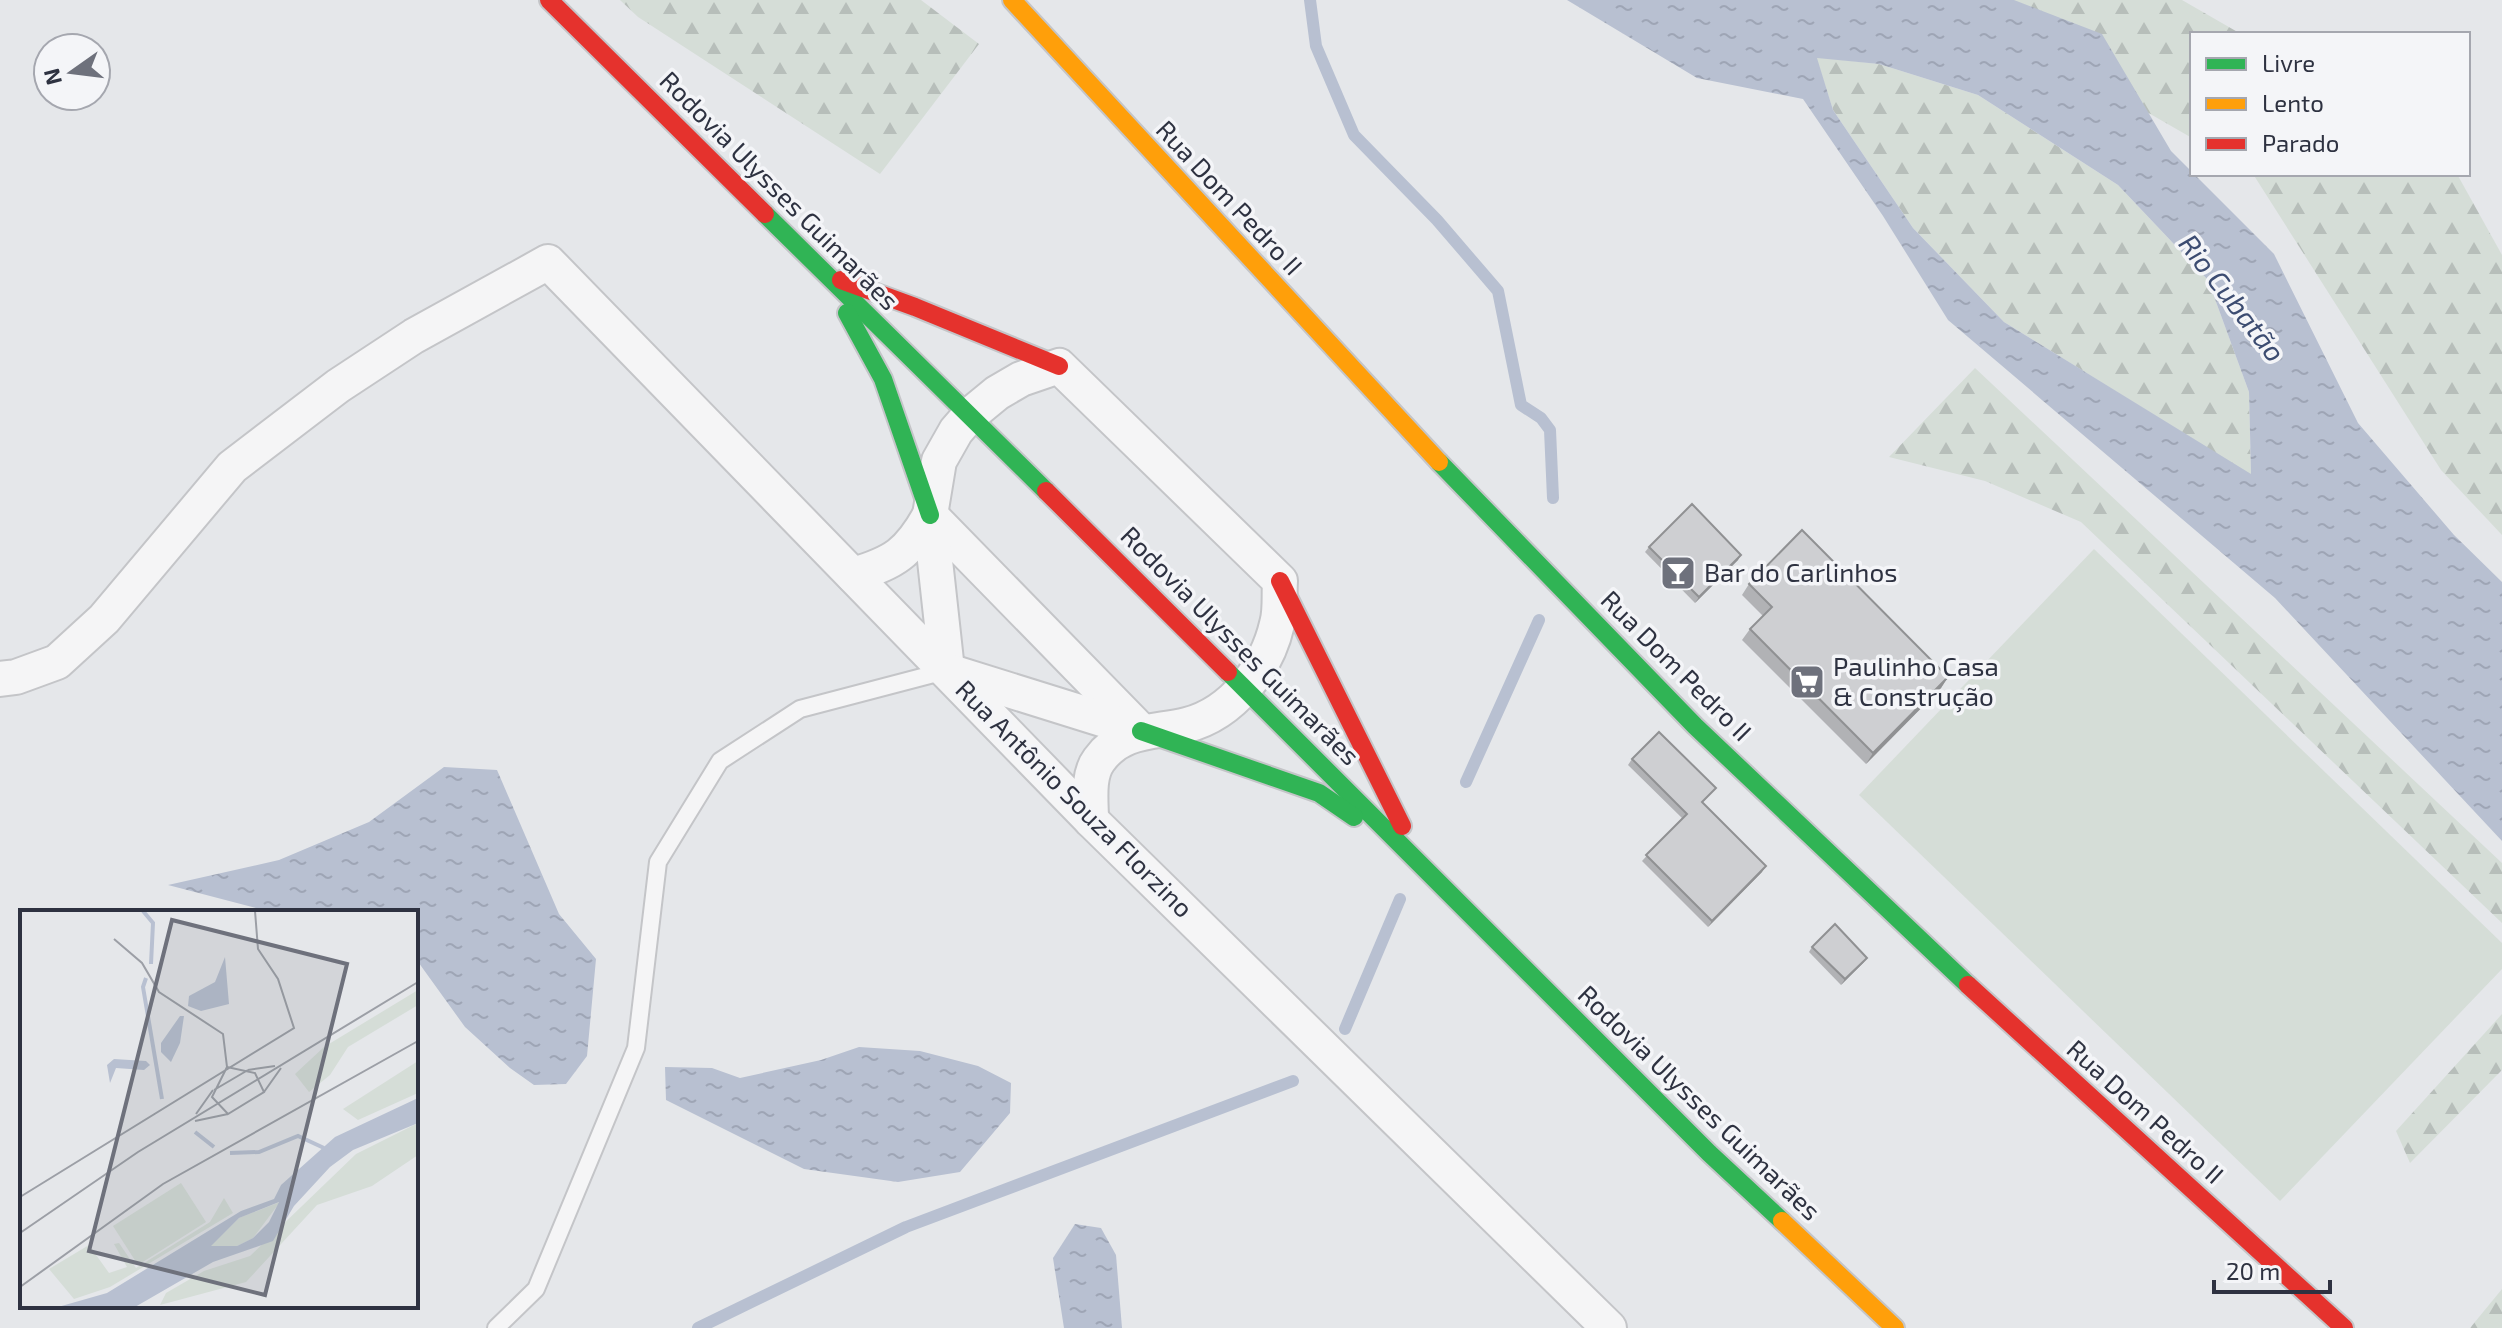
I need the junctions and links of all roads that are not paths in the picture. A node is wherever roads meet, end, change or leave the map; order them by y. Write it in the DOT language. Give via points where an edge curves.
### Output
graph roads {
  1 [pos="549,0"];
  2 [pos="1012,0"];
  3 [pos="827,275"];
  4 [pos="1059,366"];
  5 [pos="969,416"];
  6 [pos="930,515"];
  7 [pos="853,575"];
  8 [pos="1280,581"];
  9 [pos="947,670"];
  10 [pos="0,679"];
  11 [pos="1245,688"];
  12 [pos="1141,731"];
  13 [pos="1091,820"];
  14 [pos="1419,861"];
  15 [pos="496,1328"];
  16 [pos="1609,1328"];
  17 [pos="1895,1328"];
  18 [pos="2344,1328"];
  1 -- 3 [label="main road, Rodovia Ulysses Guimarães"];
  2 -- 18 [label="main road, Rua Dom Pedro II" via="1607,637 1899,923"];
  3 -- 4 [label="main road"];
  3 -- 5 [label="main road, Rodovia Ulysses Guimarães"];
  3 -- 6 [label="main road" via="883,379"];
  4 -- 5 [label="street" via="1021,379"];
  4 -- 8 [label="street"];
  5 -- 6 [label="street" via="939,461"];
  5 -- 11 [label="main road, Rodovia Ulysses Guimarães"];
  6 -- 7 [label="street" via="904,554"];
  6 -- 9 [label="street"];
  6 -- 12 [label="street"];
  7 -- 9 [label="street, Rua Antônio Souza Florzino"];
  7 -- 10 [label="street, Rua Antônio Souza Florzino" via="548,262 414,336 314,404 232,467 104,619 57,662"];
  8 -- 11 [label="street" via="1278,622 1269,651"];
  8 -- 14 [label="main road"];
  9 -- 12 [label="street"];
  9 -- 13 [label="street, Rua Antônio Souza Florzino"];
  9 -- 15 [label="lane" via="800,709 720,761 658,862 636,1048 536,1289"];
  11 -- 12 [label="street" via="1224,707 1189,724"];
  11 -- 14 [label="main road, Rodovia Ulysses Guimarães"];
  12 -- 13 [label="street" via="1097,762"];
  12 -- 14 [label="main road" via="1319,793"];
  13 -- 16 [label="street, Rua Antônio Souza Florzino"];
  14 -- 17 [label="main road, Rodovia Ulysses Guimarães" via="1709,1153"];
}
